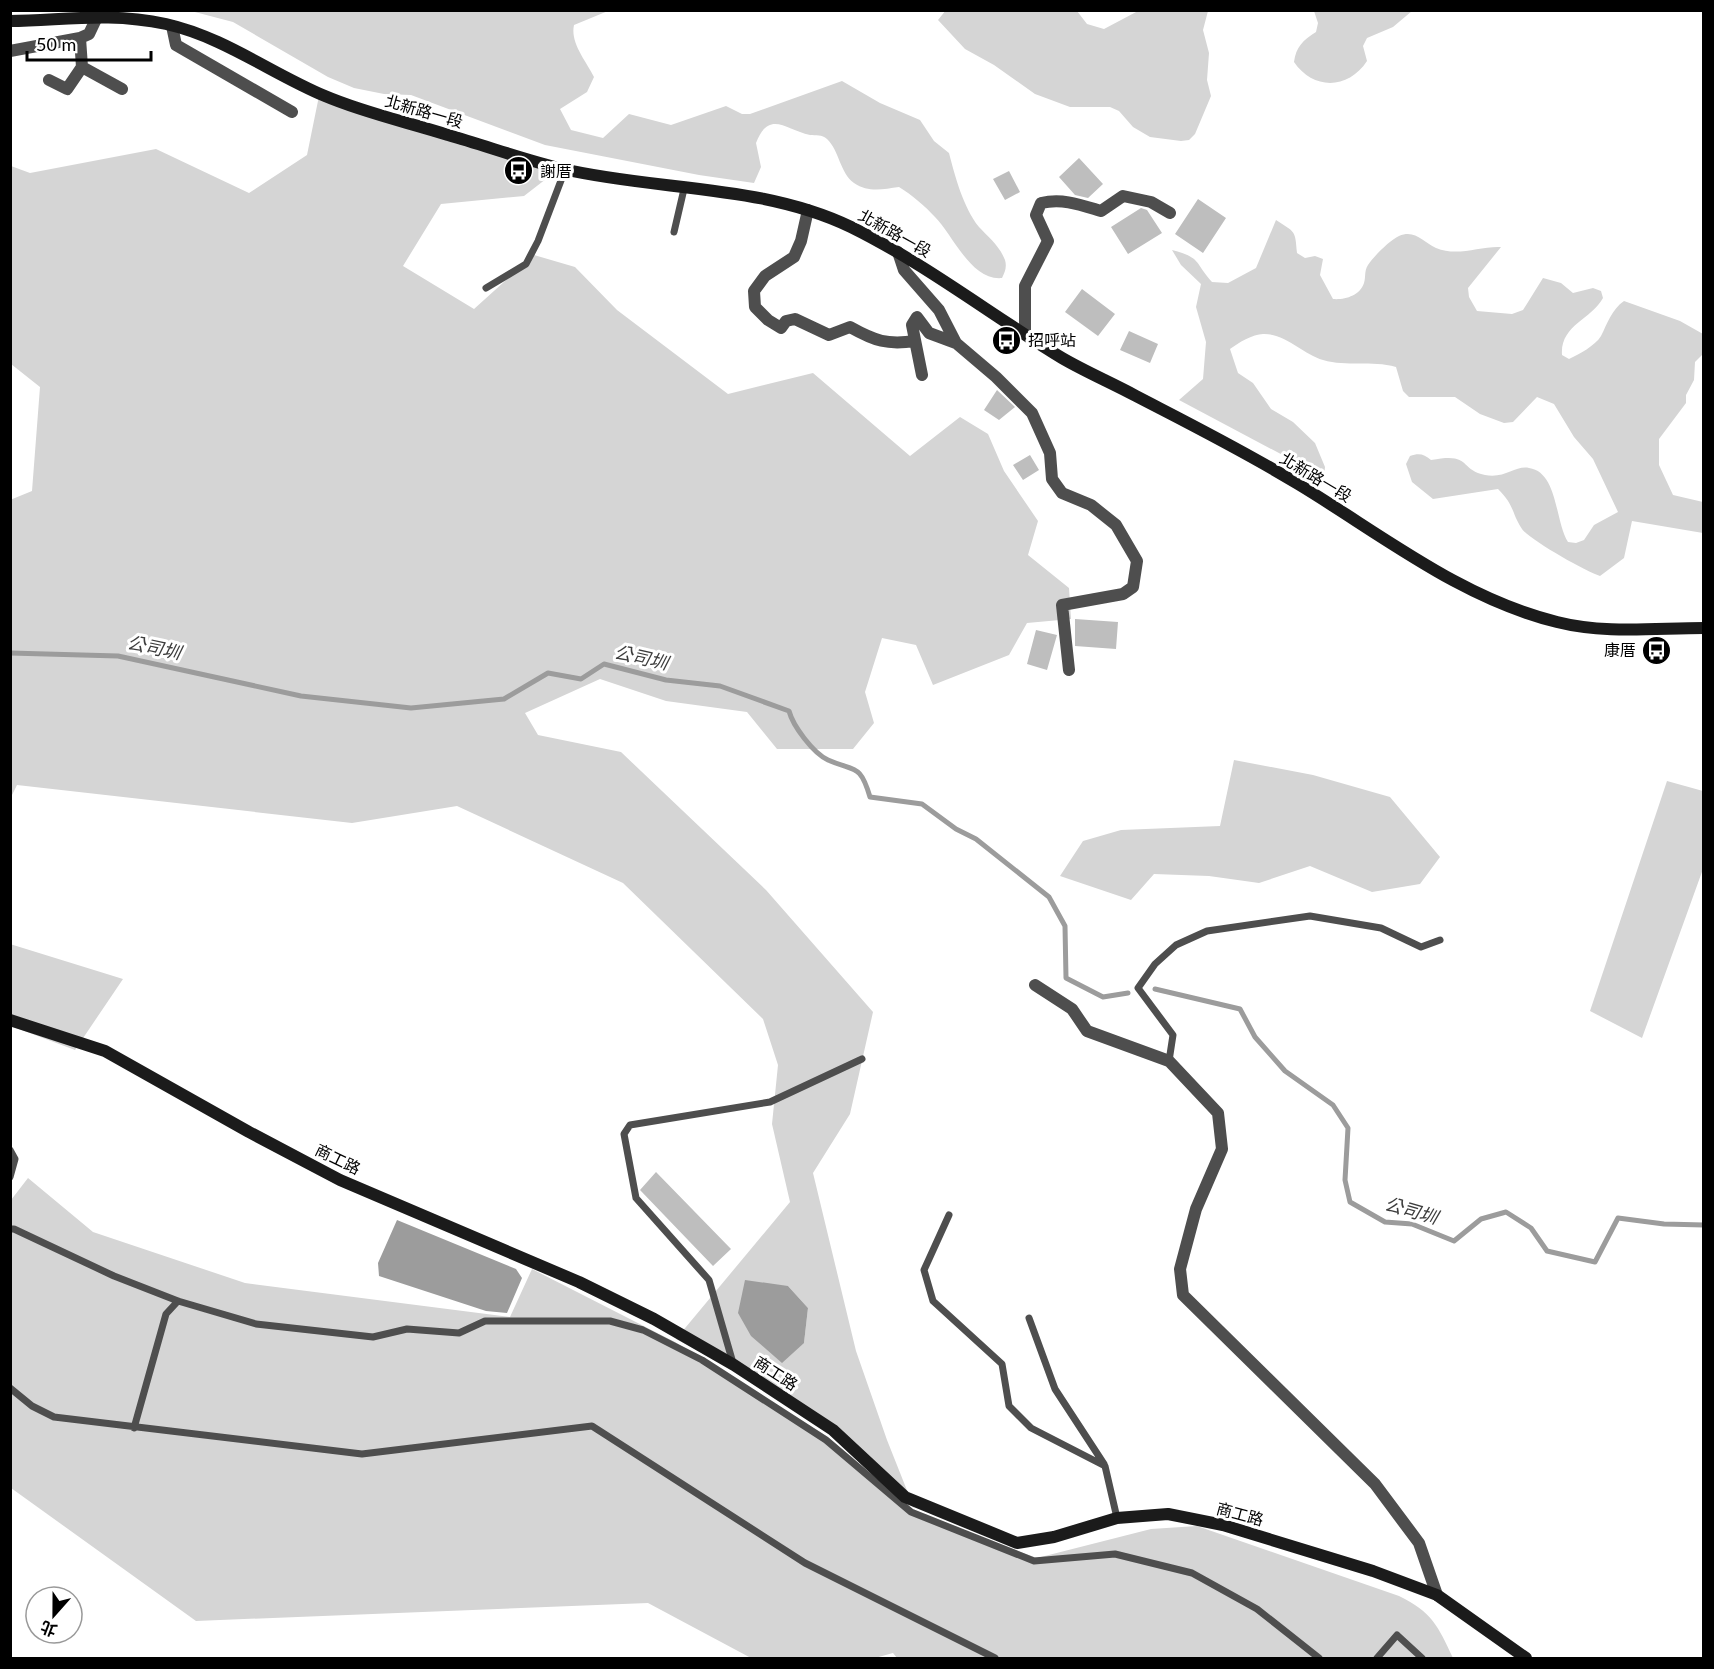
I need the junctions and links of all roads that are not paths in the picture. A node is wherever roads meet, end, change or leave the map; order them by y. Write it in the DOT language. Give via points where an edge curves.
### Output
graph roads {
  1 [pos="98,15"];
  2 [pos="10,21"];
  3 [pos="172,26"];
  4 [pos="80,38"];
  5 [pos="10,51"];
  6 [pos="82,67"];
  7 [pos="49,80"];
  8 [pos="122,89"];
  9 [pos="292,112"];
  10 [pos="565,170"];
  11 [pos="684,189"];
  12 [pos="808,210"];
  13 [pos="1170,213"];
  14 [pos="674,232"];
  15 [pos="898,252"];
  16 [pos="486,288"];
  17 [pos="1025,333"];
  18 [pos="915,341"];
  19 [pos="956,343"];
  20 [pos="922,375"];
  21 [pos="1704,628"];
  22 [pos="1069,670"];
  23 [pos="1440,940"];
  24 [pos="1035,985"];
  25 [pos="10,1020"];
  26 [pos="862,1059"];
  27 [pos="1169,1061"];
  28 [pos="10,1150"];
  29 [pos="10,1178"];
  30 [pos="950,1215"];
  31 [pos="10,1229"];
  32 [pos="178,1301"];
  33 [pos="1029,1318"];
  34 [pos="734,1365"];
  35 [pos="10,1388"];
  36 [pos="134,1428"];
  37 [pos="1105,1466"];
  38 [pos="1117,1518"];
  39 [pos="1437,1595"];
  40 [pos="995,1659"];
  41 [pos="1319,1659"];
  42 [pos="1377,1659"];
  43 [pos="1422,1659"];
  44 [pos="1526,1659"];
  1 -- 2 [label="main road, 北新路一段"];
  1 -- 3 [label="main road, 北新路一段"];
  1 -- 4 [label="street" via="89,34"];
  3 -- 9 [label="street" via="176,45"];
  3 -- 10 [label="main road, 北新路一段" via="215,41 324,96"];
  4 -- 5 [label="street"];
  4 -- 6 [label="street"];
  6 -- 7 [label="street" via="67,89"];
  6 -- 8 [label="street"];
  10 -- 11 [label="main road, 北新路一段"];
  10 -- 16 [label="lane" via="526,264"];
  11 -- 12 [label="main road, 北新路一段" via="755,197"];
  11 -- 14 [label="lane"];
  12 -- 15 [label="main road, 北新路一段"];
  12 -- 18 [label="street" via="794,257 765,276 754,291 755,307 781,328 786,321 795,319 829,335 850,327 869,338 892,344"];
  13 -- 17 [label="street" via="1151,202 1124,196 1101,211 1073,202 1041,203 1036,215 1048,241 1025,286"];
  15 -- 17 [label="main road, 北新路一段"];
  15 -- 19 [label="street" via="904,270 939,310"];
  17 -- 21 [label="main road, 北新路一段" via="1064,359 1296,482 1437,573 1500,602 1554,621 1594,629"];
  18 -- 19 [label="street" via="912,325 917,317 929,333"];
  18 -- 20 [label="street"];
  19 -- 22 [label="street" via="1032,413 1050,453 1052,479 1062,493 1091,505 1116,525 1137,561 1133,587 1123,594 1062,605"];
  23 -- 27 [label="lane" via="1422,947 1382,928 1310,916 1207,931 1176,945 1155,964 1138,988 1173,1035"];
  24 -- 27 [label="street" via="1072,1010 1087,1031"];
  25 -- 34 [label="main road, 商工路" via="105,1051 340,1179 579,1282"];
  26 -- 34 [label="lane" via="770,1102 630,1125 624,1134 636,1198 709,1280"];
  27 -- 39 [label="street" via="1218,1113 1222,1149 1193,1219 1180,1269 1183,1295 1375,1484 1419,1544"];
  28 -- 29 [label="lane" via="15,1159"];
  30 -- 37 [label="lane" via="924,1270 933,1301 1002,1364 1009,1406 1031,1428"];
  31 -- 32 [label="lane"];
  32 -- 36 [label="lane" via="166,1314"];
  32 -- 41 [label="lane" via="256,1324 373,1337 407,1329 459,1333 485,1321 610,1321 642,1330 702,1360 826,1440 911,1512 1034,1561 1115,1554 1192,1573 1257,1609"];
  33 -- 37 [label="lane" via="1055,1389"];
  34 -- 38 [label="main road, 商工路" via="833,1430 905,1497 1017,1543 1054,1537"];
  35 -- 36 [label="lane" via="54,1417"];
  36 -- 40 [label="lane" via="362,1454 592,1426 805,1563"];
  37 -- 38 [label="lane"];
  38 -- 39 [label="main road, 商工路" via="1168,1514 1223,1525"];
  39 -- 44 [label="main road, 商工路"];
  42 -- 43 [label="lane" via="1397,1635"];
}
